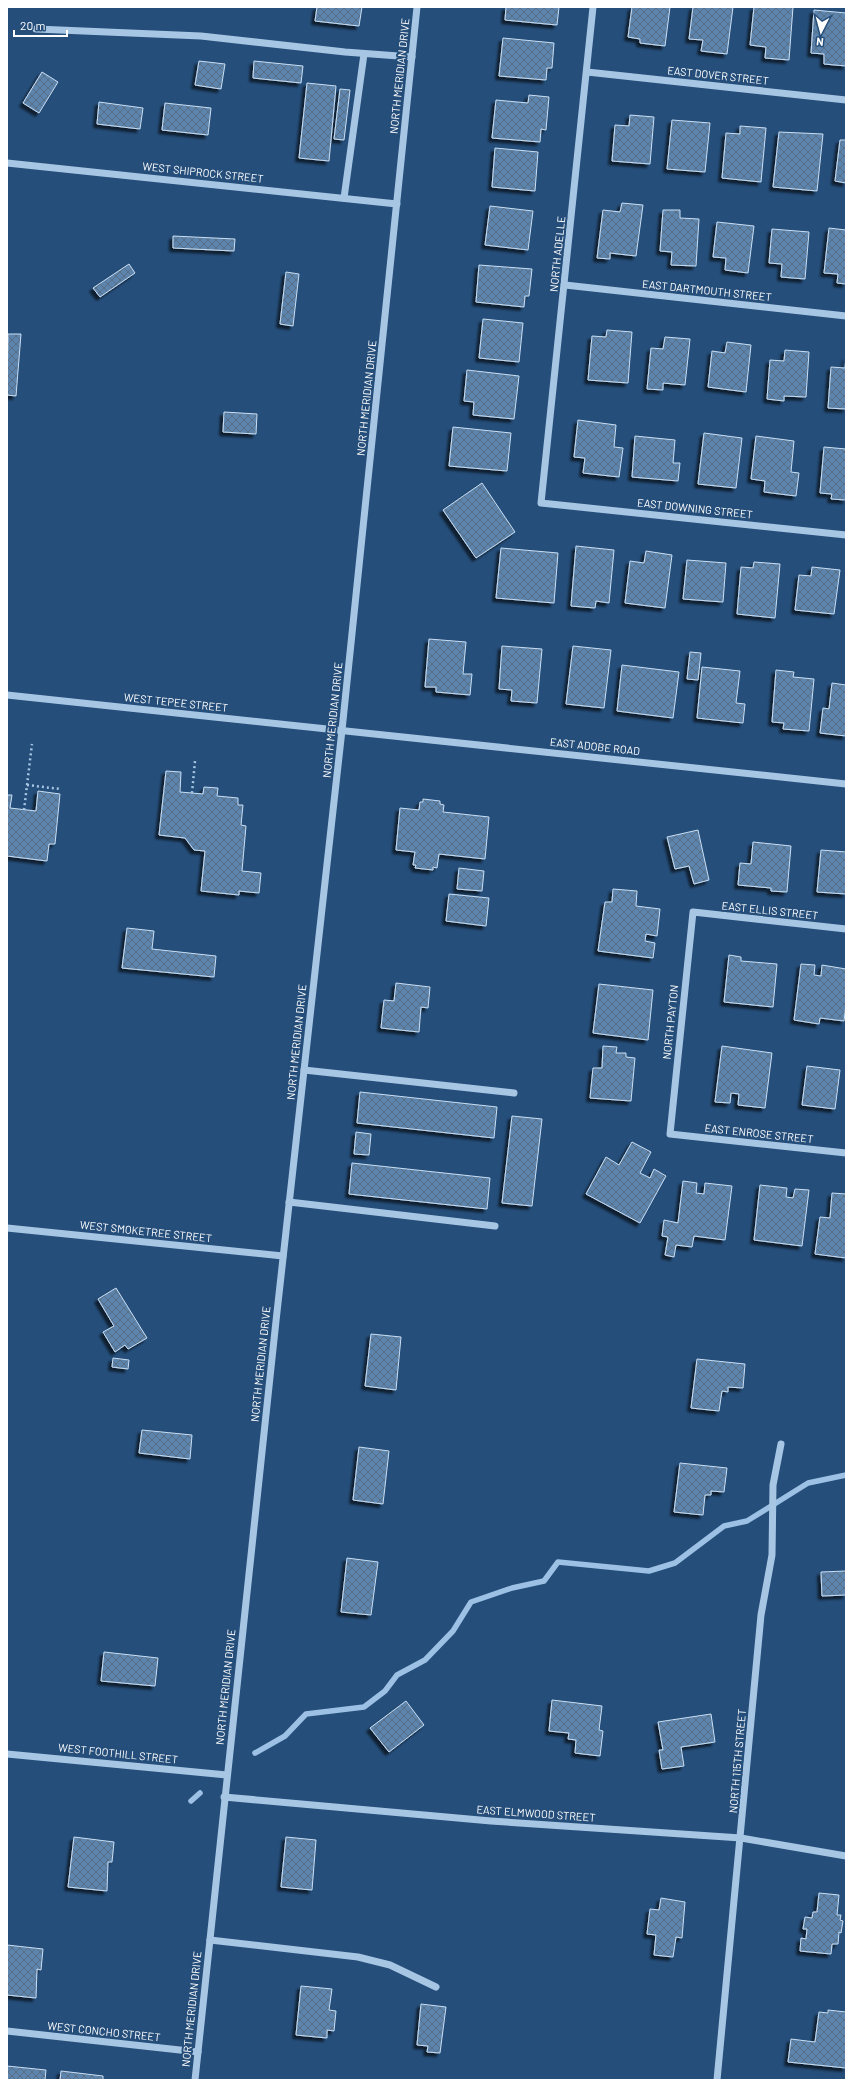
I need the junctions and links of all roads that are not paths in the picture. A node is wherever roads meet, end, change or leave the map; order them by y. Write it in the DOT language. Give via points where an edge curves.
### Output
graph roads {
  1 [pos="417,7"];
  2 [pos="593,7"];
  3 [pos="36,29"];
  4 [pos="364,54"];
  5 [pos="412,57"];
  6 [pos="587,72"];
  7 [pos="846,100"];
  8 [pos="7,163"];
  9 [pos="344,198"];
  10 [pos="397,204"];
  11 [pos="565,285"];
  12 [pos="846,316"];
  13 [pos="541,503"];
  14 [pos="846,535"];
  15 [pos="7,696"];
  16 [pos="342,730"];
  17 [pos="846,784"];
  18 [pos="693,912"];
  19 [pos="846,929"];
  20 [pos="304,1070"];
  21 [pos="514,1093"];
  22 [pos="670,1134"];
  23 [pos="846,1153"];
  24 [pos="289,1202"];
  25 [pos="495,1226"];
  26 [pos="7,1228"];
  27 [pos="283,1256"];
  28 [pos="781,1444"];
  29 [pos="7,1754"];
  30 [pos="227,1775"];
  31 [pos="224,1797"];
  32 [pos="741,1838"];
  33 [pos="846,1856"];
  34 [pos="210,1940"];
  35 [pos="436,1987"];
  36 [pos="7,2032"];
  37 [pos="198,2052"];
  38 [pos="195,2080"];
  39 [pos="716,2080"];
  1 -- 5 [label="street, NORTH MERIDIAN DRIVE"];
  2 -- 6 [label="street, NORTH ADELLE"];
  3 -- 4 [label="street" via="201,36"];
  4 -- 5 [label="street"];
  4 -- 9 [label="street"];
  5 -- 10 [label="street, NORTH MERIDIAN DRIVE"];
  6 -- 7 [label="street, EAST DOVER STREET"];
  6 -- 11 [label="street, NORTH ADELLE"];
  8 -- 9 [label="street, WEST SHIPROCK STREET"];
  9 -- 10 [label="street, WEST SHIPROCK STREET"];
  10 -- 16 [label="street, NORTH MERIDIAN DRIVE"];
  11 -- 12 [label="street, EAST DARTMOUTH STREET"];
  11 -- 13 [label="street, NORTH ADELLE"];
  13 -- 14 [label="street, EAST DOWNING STREET"];
  15 -- 16 [label="street, WEST TEPEE STREET"];
  16 -- 17 [label="street, EAST ADOBE ROAD"];
  16 -- 20 [label="street, NORTH MERIDIAN DRIVE"];
  18 -- 19 [label="street, EAST ELLIS STREET"];
  18 -- 22 [label="street, NORTH PAYTON"];
  20 -- 21 [label="street"];
  20 -- 24 [label="street, NORTH MERIDIAN DRIVE"];
  22 -- 23 [label="street, EAST ENROSE STREET"];
  24 -- 25 [label="street"];
  24 -- 27 [label="street, NORTH MERIDIAN DRIVE"];
  26 -- 27 [label="street, WEST SMOKETREE STREET"];
  27 -- 30 [label="street, NORTH MERIDIAN DRIVE"];
  28 -- 32 [label="street, NORTH 115TH STREET" via="772,1485 772,1555 761,1615"];
  29 -- 30 [label="street, WEST FOOTHILL STREET"];
  30 -- 31 [label="street, NORTH MERIDIAN DRIVE"];
  31 -- 32 [label="street, EAST ELMWOOD STREET" via="491,1821"];
  31 -- 34 [label="street, NORTH MERIDIAN DRIVE"];
  32 -- 33 [label="street, EAST ELMWOOD STREET"];
  32 -- 39 [label="street, NORTH 115TH STREET"];
  34 -- 35 [label="street" via="358,1957 390,1965"];
  34 -- 37 [label="street, NORTH MERIDIAN DRIVE"];
  36 -- 37 [label="street, WEST CONCHO STREET"];
  37 -- 38 [label="street, NORTH MERIDIAN DRIVE"];
}
